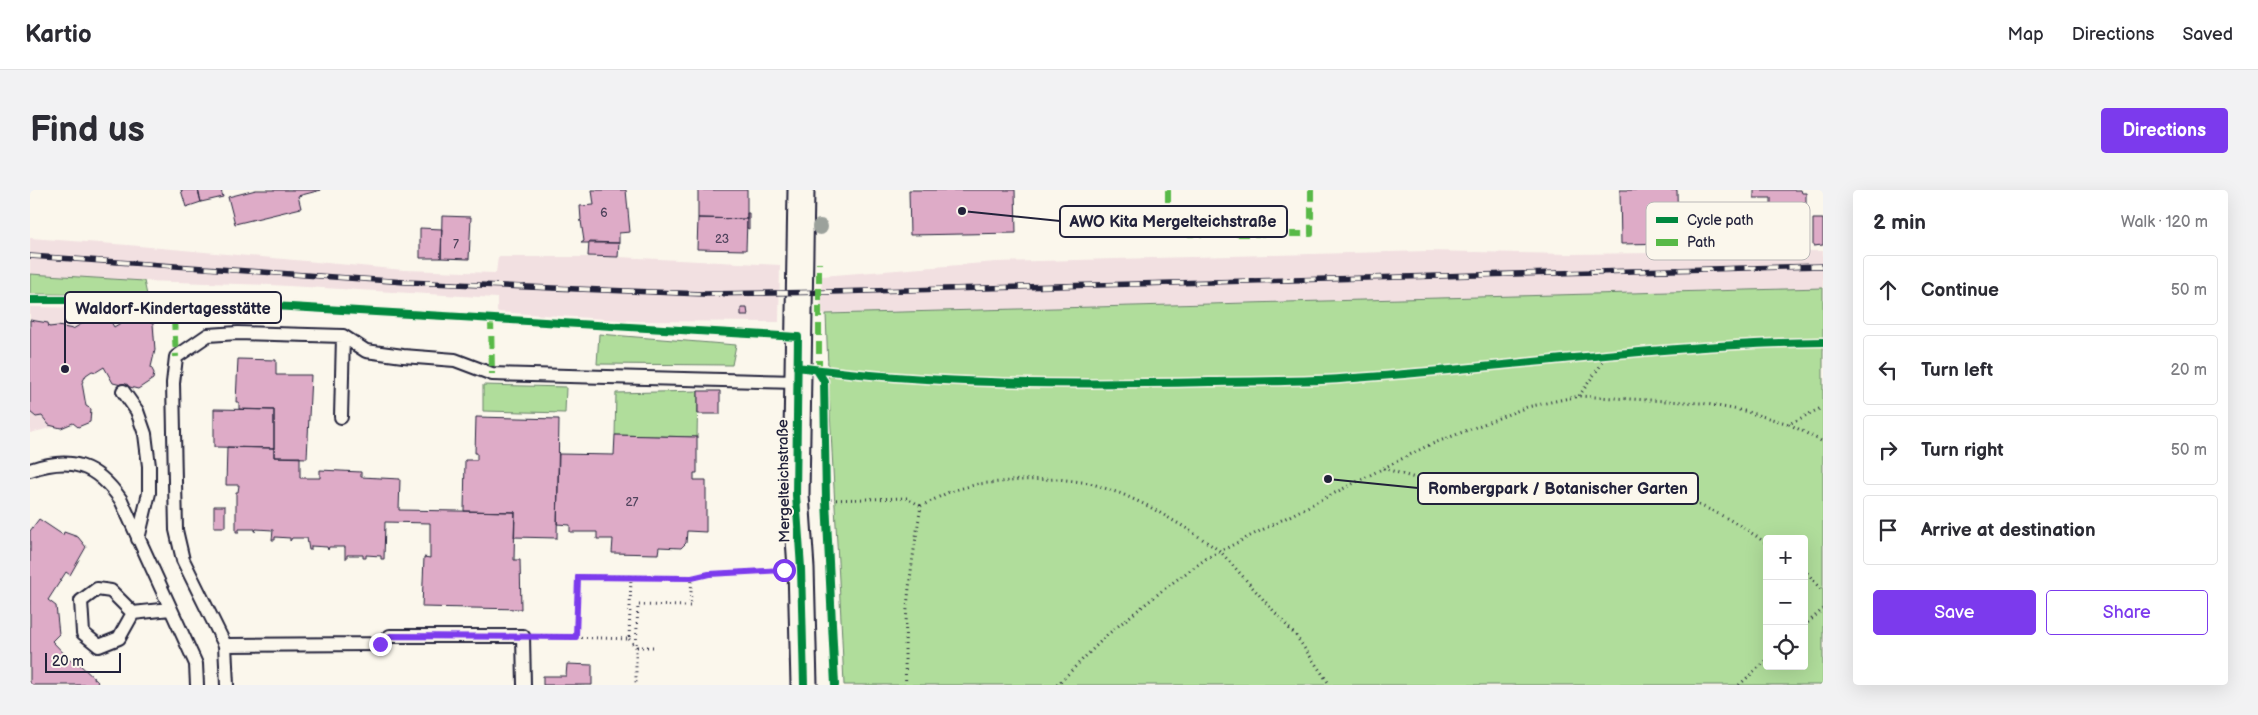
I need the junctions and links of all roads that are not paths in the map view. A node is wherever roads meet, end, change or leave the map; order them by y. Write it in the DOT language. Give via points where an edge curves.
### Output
graph roads {
  1 [pos="801,190"];
  2 [pos="343,336"];
  3 [pos="797,382"];
  4 [pos="123,391"];
  5 [pos="341,417"];
  6 [pos="30,470"];
  7 [pos="138,539"];
  8 [pos="170,609"];
  9 [pos="133,613"];
  10 [pos="224,645"];
  11 [pos="197,685"];
  12 [pos="227,685"];
  13 [pos="524,685"];
  14 [pos="804,685"];
  1 -- 3 [label="street, Mergelteichstraße"];
  2 -- 3 [label="lane" via="366,351 455,360 492,374"];
  2 -- 5 [label="lane"];
  2 -- 10 [label="lane" via="208,335 176,357 173,383 176,530 183,560"];
  3 -- 14 [label="street, Mergelteichstraße" via="796,495 802,568"];
  4 -- 7 [label="lane" via="137,411 145,434 149,466 149,493"];
  6 -- 7 [label="lane" via="51,464 68,464 95,472 108,482 121,500"];
  7 -- 8 [label="lane"];
  8 -- 9 [label="lane"];
  8 -- 11 [label="lane" via="196,664"];
  9 -- 9 [label="lane" via="111,591 96,589 81,601 83,633 99,646 119,638"];
  10 -- 12 [label="lane"];
  10 -- 13 [label="lane" via="380,644 390,636 523,636"];
}
